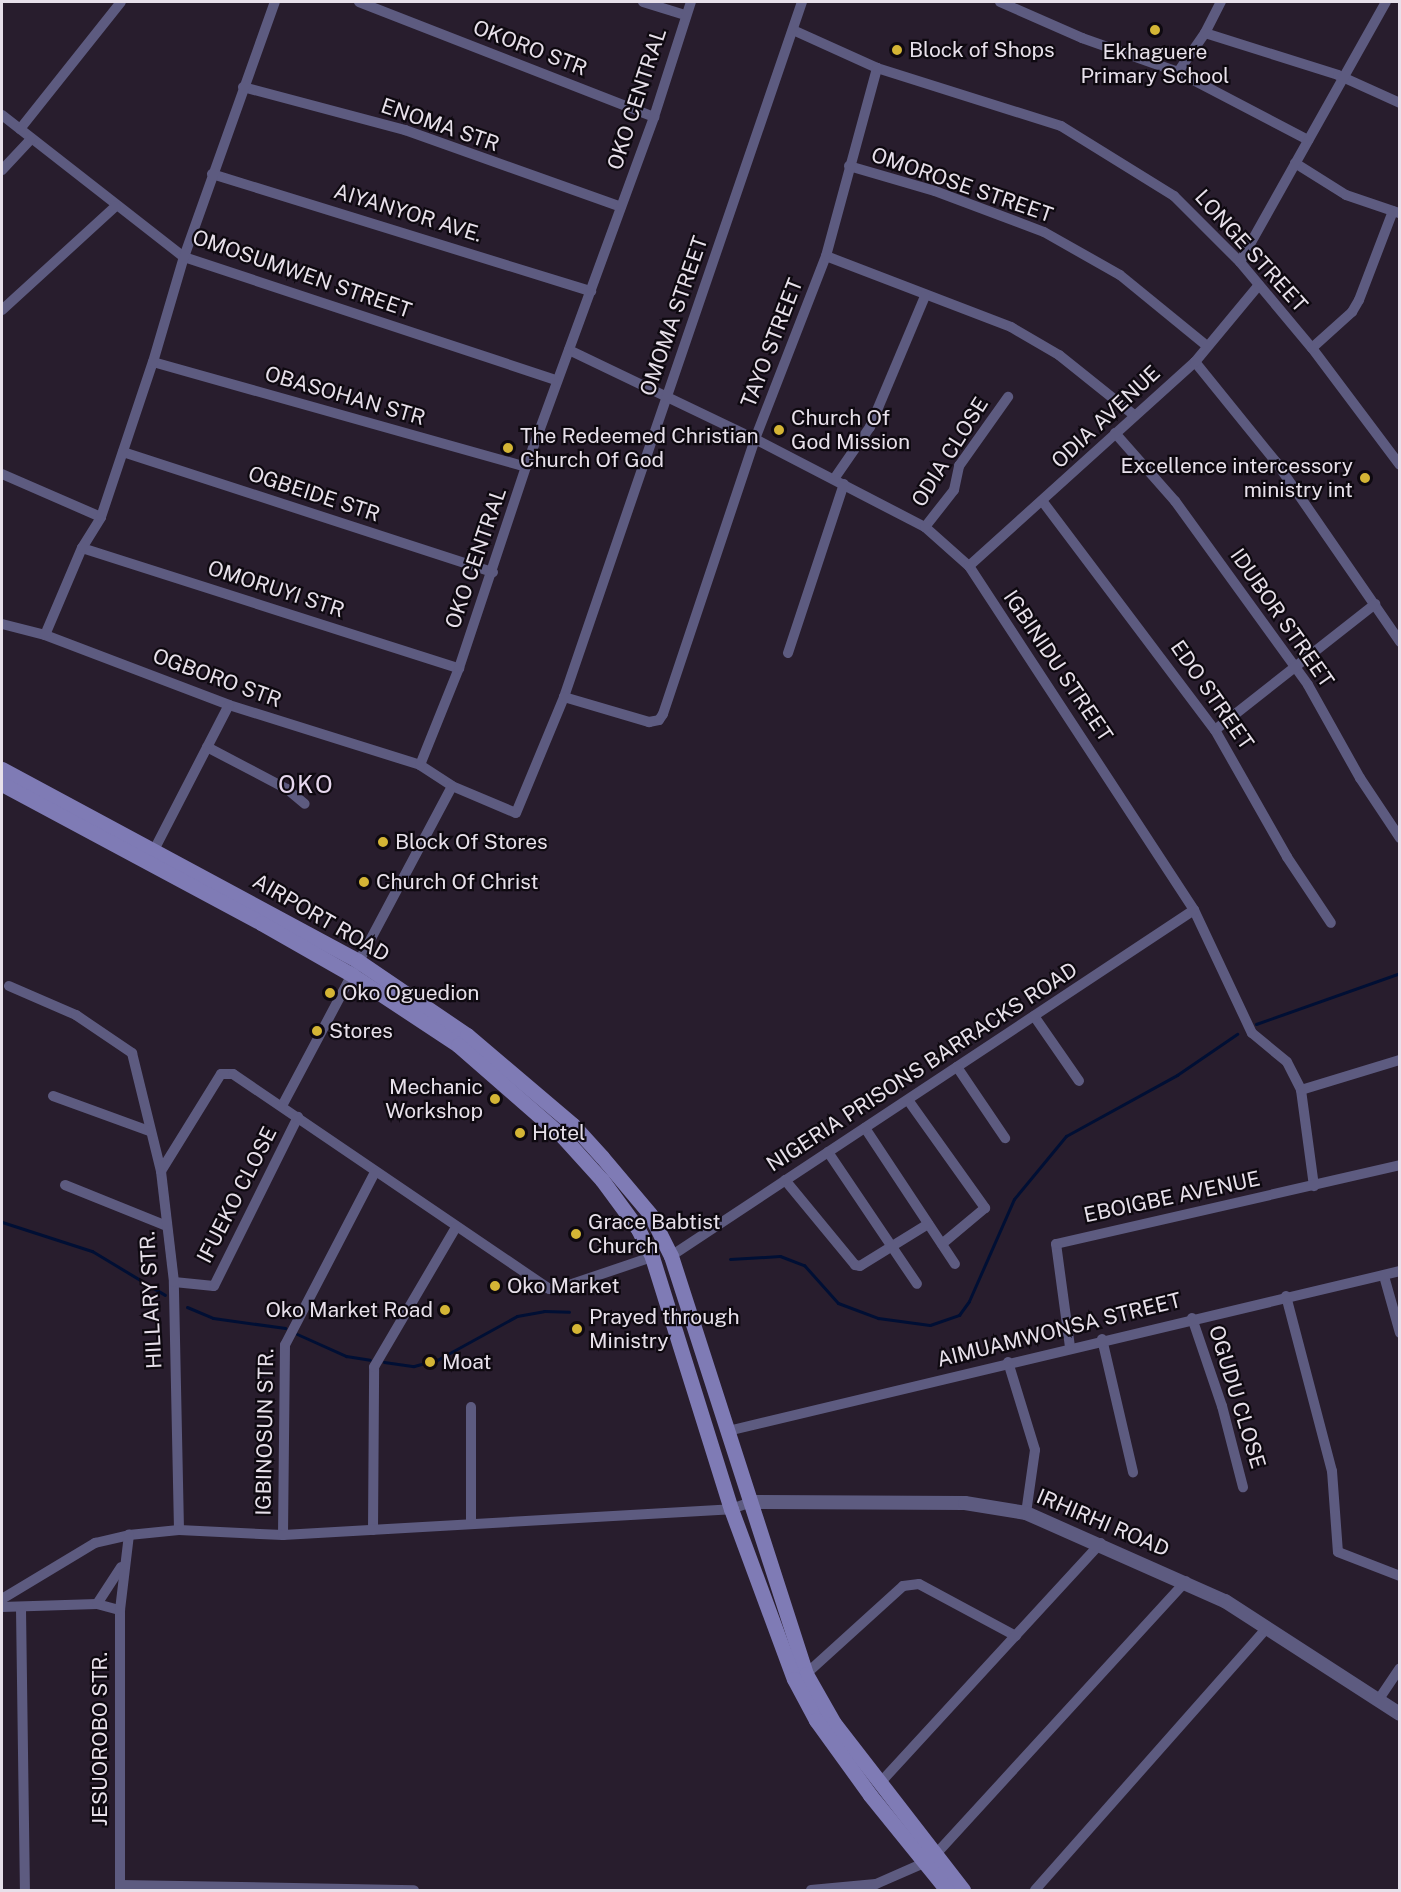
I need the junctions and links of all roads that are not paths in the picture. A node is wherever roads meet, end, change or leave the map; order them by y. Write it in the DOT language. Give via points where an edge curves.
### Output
graph roads {
  1 [pos="121,2"];
  2 [pos="274,2"];
  3 [pos="359,2"];
  4 [pos="643,2"];
  5 [pos="691,2"];
  6 [pos="802,2"];
  7 [pos="1000,2"];
  8 [pos="1221,2"];
  9 [pos="1386,2"];
  10 [pos="685,15"];
  11 [pos="793,30"];
  12 [pos="1206,33"];
  13 [pos="877,68"];
  14 [pos="1178,72"];
  15 [pos="1342,79"];
  16 [pos="243,87"];
  17 [pos="1400,103"];
  18 [pos="2,115"];
  19 [pos="654,117"];
  20 [pos="20,129"];
  21 [pos="31,139"];
  22 [pos="1308,140"];
  23 [pos="1295,163"];
  24 [pos="849,166"];
  25 [pos="2,170"];
  26 [pos="212,174"];
  27 [pos="116,206"];
  28 [pos="621,207"];
  29 [pos="1396,212"];
  30 [pos="826,256"];
  31 [pos="183,257"];
  32 [pos="1240,262"];
  33 [pos="1259,285"];
  34 [pos="591,291"];
  35 [pos="925,296"];
  36 [pos="2,310"];
  37 [pos="1207,346"];
  38 [pos="1312,348"];
  39 [pos="569,350"];
  40 [pos="153,362"];
  41 [pos="1195,362"];
  42 [pos="557,380"];
  43 [pos="1008,397"];
  44 [pos="667,398"];
  45 [pos="1134,415"];
  46 [pos="1115,433"];
  47 [pos="755,439"];
  48 [pos="123,452"];
  49 [pos="1400,465"];
  50 [pos="526,467"];
  51 [pos="2,474"];
  52 [pos="839,482"];
  53 [pos="1043,502"];
  54 [pos="101,517"];
  55 [pos="925,527"];
  56 [pos="82,548"];
  57 [pos="969,566"];
  58 [pos="493,572"];
  59 [pos="1375,604"];
  60 [pos="2,624"];
  61 [pos="45,635"];
  62 [pos="1400,642"];
  63 [pos="788,653"];
  64 [pos="1295,666"];
  65 [pos="459,668"];
  66 [pos="564,697"];
  67 [pos="229,705"];
  68 [pos="1215,730"];
  69 [pos="207,747"];
  70 [pos="420,765"];
  71 [pos="2,769"];
  72 [pos="2,784"];
  73 [pos="452,786"];
  74 [pos="305,804"];
  75 [pos="1400,838"];
  76 [pos="153,852"];
  77 [pos="1194,910"];
  78 [pos="1331,923"];
  79 [pos="355,968"];
  80 [pos="9,986"];
  81 [pos="1034,1016"];
  82 [pos="1400,1060"];
  83 [pos="957,1067"];
  84 [pos="1079,1081"];
  85 [pos="1301,1090"];
  86 [pos="53,1096"];
  87 [pos="908,1100"];
  88 [pos="282,1106"];
  89 [pos="298,1117"];
  90 [pos="865,1128"];
  91 [pos="149,1131"];
  92 [pos="1005,1138"];
  93 [pos="828,1152"];
  94 [pos="1400,1165"];
  95 [pos="161,1172"];
  96 [pos="375,1172"];
  97 [pos="785,1180"];
  98 [pos="65,1185"];
  99 [pos="1314,1186"];
  100 [pos="928,1224"];
  101 [pos="167,1226"];
  102 [pos="456,1227"];
  103 [pos="942,1244"];
  104 [pos="892,1246"];
  105 [pos="671,1256"];
  106 [pos="652,1257"];
  107 [pos="955,1264"];
  108 [pos="1400,1271"];
  109 [pos="1384,1276"];
  110 [pos="174,1282"];
  111 [pos="917,1284"];
  112 [pos="1287,1296"];
  113 [pos="1192,1318"];
  114 [pos="1400,1333"];
  115 [pos="1101,1339"];
  116 [pos="1070,1347"];
  117 [pos="1008,1362"];
  118 [pos="471,1407"];
  119 [pos="728,1431"];
  120 [pos="1133,1472"];
  121 [pos="1243,1487"];
  122 [pos="751,1502"];
  123 [pos="731,1509"];
  124 [pos="1026,1513"];
  125 [pos="471,1524"];
  126 [pos="179,1530"];
  127 [pos="374,1530"];
  128 [pos="129,1535"];
  129 [pos="283,1535"];
  130 [pos="1101,1543"];
  131 [pos="123,1565"];
  132 [pos="1400,1576"];
  133 [pos="1186,1581"];
  134 [pos="2,1599"];
  135 [pos="97,1604"];
  136 [pos="2,1607"];
  137 [pos="21,1609"];
  138 [pos="120,1610"];
  139 [pos="1268,1628"];
  140 [pos="1017,1636"];
  141 [pos="1400,1668"];
  142 [pos="806,1674"];
  143 [pos="1379,1699"];
  144 [pos="1400,1714"];
  145 [pos="880,1783"];
  146 [pos="930,1858"];
  147 [pos="120,1888"];
  148 [pos="207,1888"];
  149 [pos="301,1889"];
  150 [pos="25,1890"];
  151 [pos="394,1890"];
  152 [pos="414,1890"];
  153 [pos="810,1890"];
  154 [pos="946,1890"];
  155 [pos="963,1890"];
  156 [pos="1035,1890"];
  1 -- 20 [label="street"];
  2 -- 16 [label="street"];
  3 -- 19 [label="street, OKORO STR"];
  4 -- 10 [label="street"];
  5 -- 10 [label="street, OKO CENTRAL"];
  6 -- 11 [label="street, OMOMA STREET"];
  7 -- 14 [label="street" via="1082,38"];
  8 -- 12 [label="street"];
  9 -- 15 [label="street"];
  10 -- 19 [label="street, OKO CENTRAL"];
  11 -- 13 [label="street, LONGE STREET"];
  11 -- 44 [label="street, OMOMA STREET"];
  12 -- 14 [label="street"];
  12 -- 15 [label="street"];
  13 -- 24 [label="street, TAYO STREET"];
  13 -- 32 [label="street, LONGE STREET" via="1060,126 1174,196"];
  14 -- 22 [label="street"];
  15 -- 17 [label="street"];
  15 -- 22 [label="street"];
  16 -- 26 [label="street"];
  16 -- 28 [label="street, ENOMA STR" via="405,130"];
  18 -- 20 [label="street, OMOSUMWEN STREET"];
  19 -- 28 [label="street, OKO CENTRAL"];
  20 -- 21 [label="street, OMOSUMWEN STREET"];
  21 -- 25 [label="street"];
  21 -- 27 [label="street, OMOSUMWEN STREET"];
  22 -- 23 [label="street"];
  23 -- 29 [label="street" via="1346,195"];
  23 -- 32 [label="street"];
  24 -- 30 [label="street, TAYO STREET"];
  24 -- 37 [label="street, OMOROSE STREET" via="935,191 1044,232 1120,275"];
  26 -- 31 [label="street"];
  26 -- 34 [label="street, AIYANYOR AVE."];
  27 -- 31 [label="street, OMOSUMWEN STREET"];
  27 -- 36 [label="street"];
  28 -- 34 [label="street, OKO CENTRAL"];
  29 -- 38 [label="street" via="1352,312"];
  30 -- 35 [label="street"];
  30 -- 47 [label="street, TAYO STREET"];
  31 -- 40 [label="street"];
  31 -- 42 [label="street, OMOSUMWEN STREET"];
  32 -- 33 [label="street, LONGE STREET"];
  33 -- 37 [label="street, ODIA AVENUE"];
  33 -- 38 [label="street, LONGE STREET"];
  34 -- 39 [label="street, OKO CENTRAL"];
  35 -- 45 [label="street" via="1011,327 1059,355"];
  35 -- 52 [label="street" via="870,427"];
  37 -- 41 [label="street, ODIA AVENUE"];
  38 -- 49 [label="street, LONGE STREET"];
  39 -- 42 [label="street, OKO CENTRAL"];
  39 -- 44 [label="street, IGBINIDU STREET"];
  40 -- 48 [label="street"];
  40 -- 50 [label="street, OBASOHAN STR"];
  41 -- 45 [label="street, ODIA AVENUE"];
  41 -- 59 [label="street" via="1276,462"];
  42 -- 50 [label="street, OKO CENTRAL"];
  43 -- 55 [label="street, ODIA CLOSE" via="959,466 954,490"];
  44 -- 47 [label="street, IGBINIDU STREET"];
  44 -- 66 [label="street, OMOMA STREET"];
  45 -- 46 [label="street, ODIA AVENUE"];
  46 -- 53 [label="street, ODIA AVENUE"];
  46 -- 64 [label="street, IDUBOR STREET" via="1175,501"];
  47 -- 52 [label="street, IGBINIDU STREET"];
  47 -- 66 [label="street, TAYO STREET" via="659,720 648,722"];
  48 -- 54 [label="street"];
  48 -- 58 [label="street, OGBEIDE STR"];
  50 -- 58 [label="street, OKO CENTRAL"];
  51 -- 54 [label="street"];
  52 -- 55 [label="street, IGBINIDU STREET"];
  52 -- 63 [label="street"];
  53 -- 57 [label="street, ODIA AVENUE"];
  53 -- 68 [label="street, EDO STREET"];
  54 -- 56 [label="street"];
  55 -- 57 [label="street, IGBINIDU STREET"];
  56 -- 61 [label="street"];
  56 -- 65 [label="street, OMORUYI STR"];
  57 -- 77 [label="street, IGBINIDU STREET"];
  58 -- 65 [label="street, OKO CENTRAL"];
  59 -- 62 [label="street"];
  59 -- 64 [label="street"];
  60 -- 61 [label="street, OGBORO STR"];
  61 -- 67 [label="street, OGBORO STR"];
  64 -- 68 [label="street"];
  64 -- 75 [label="street, IDUBOR STREET"];
  65 -- 70 [label="street, OKO CENTRAL"];
  66 -- 73 [label="street, OMOMA STREET" via="516,813"];
  67 -- 69 [label="street"];
  67 -- 70 [label="street, OGBORO STR"];
  68 -- 78 [label="street, EDO STREET" via="1287,857"];
  69 -- 74 [label="street" via="286,789"];
  69 -- 76 [label="street"];
  70 -- 73 [label="street"];
  71 -- 76 [label="main road, AIRPORT ROAD"];
  72 -- 79 [label="main road, AIRPORT ROAD"];
  73 -- 79 [label="street"];
  76 -- 79 [label="main road, AIRPORT ROAD" via="206,876"];
  77 -- 81 [label="street, NIGERIA PRISONS BARRACKS ROAD"];
  77 -- 85 [label="street, IGBINIDU STREET" via="1252,1033 1287,1062"];
  79 -- 88 [label="street"];
  79 -- 105 [label="main road, AIRPORT ROAD" via="467,1035 573,1125 650,1214"];
  79 -- 106 [label="main road, AIRPORT ROAD" via="458,1045 563,1137 602,1180 638,1229"];
  80 -- 91 [label="street, HILLARY STR." via="76,1015 132,1053"];
  81 -- 83 [label="street, NIGERIA PRISONS BARRACKS ROAD"];
  81 -- 84 [label="street"];
  82 -- 85 [label="street"];
  83 -- 87 [label="street, NIGERIA PRISONS BARRACKS ROAD"];
  83 -- 92 [label="street"];
  85 -- 99 [label="street, IGBINIDU STREET"];
  86 -- 91 [label="street"];
  87 -- 90 [label="street, NIGERIA PRISONS BARRACKS ROAD"];
  87 -- 103 [label="street" via="985,1208"];
  88 -- 89 [label="street"];
  88 -- 95 [label="street" via="233,1074 221,1074"];
  89 -- 96 [label="street"];
  89 -- 110 [label="street, IFUEKO CLOSE" via="214,1286"];
  90 -- 93 [label="street, NIGERIA PRISONS BARRACKS ROAD"];
  90 -- 100 [label="street"];
  91 -- 95 [label="street, HILLARY STR."];
  93 -- 97 [label="street, NIGERIA PRISONS BARRACKS ROAD"];
  93 -- 104 [label="street"];
  94 -- 99 [label="street, EBOIGBE AVENUE"];
  95 -- 101 [label="street, HILLARY STR."];
  96 -- 102 [label="street"];
  96 -- 129 [label="street, IGBINOSUN STR." via="285,1345"];
  97 -- 104 [label="street" via="855,1265 860,1266"];
  97 -- 105 [label="street, NIGERIA PRISONS BARRACKS ROAD"];
  98 -- 101 [label="street"];
  99 -- 116 [label="street, EBOIGBE AVENUE" via="1056,1244"];
  100 -- 103 [label="street"];
  100 -- 104 [label="street"];
  101 -- 110 [label="street, HILLARY STR."];
  102 -- 106 [label="street" via="549,1289"];
  102 -- 127 [label="street" via="374,1368"];
  103 -- 107 [label="street"];
  104 -- 111 [label="street"];
  105 -- 119 [label="main road, AIRPORT ROAD"];
  106 -- 123 [label="main road, AIRPORT ROAD"];
  108 -- 109 [label="street, AIMUAMWONSA STREET"];
  109 -- 112 [label="street, AIMUAMWONSA STREET"];
  109 -- 114 [label="street"];
  110 -- 126 [label="street, HILLARY STR."];
  112 -- 113 [label="street, AIMUAMWONSA STREET"];
  112 -- 132 [label="street" via="1332,1471 1338,1552"];
  113 -- 115 [label="street, AIMUAMWONSA STREET"];
  113 -- 121 [label="street, OGUDU CLOSE" via="1222,1406"];
  115 -- 116 [label="street, AIMUAMWONSA STREET"];
  115 -- 120 [label="street"];
  116 -- 117 [label="street, AIMUAMWONSA STREET"];
  117 -- 119 [label="street, AIMUAMWONSA STREET"];
  117 -- 124 [label="street" via="1035,1450"];
  118 -- 125 [label="street"];
  119 -- 122 [label="main road, AIRPORT ROAD"];
  122 -- 123 [label="street"];
  122 -- 124 [label="street, IRHIRHI ROAD" via="965,1503"];
  122 -- 142 [label="main road, AIRPORT ROAD"];
  123 -- 125 [label="street"];
  123 -- 146 [label="main road, AIRPORT ROAD" via="794,1679 816,1720"];
  124 -- 130 [label="street, IRHIRHI ROAD"];
  125 -- 127 [label="street"];
  126 -- 128 [label="street"];
  126 -- 129 [label="street"];
  127 -- 129 [label="street"];
  128 -- 131 [label="street"];
  128 -- 134 [label="street" via="95,1543"];
  130 -- 133 [label="street, IRHIRHI ROAD"];
  130 -- 140 [label="street"];
  131 -- 135 [label="street"];
  131 -- 138 [label="street, JESUOROBO STR."];
  133 -- 139 [label="street, IRHIRHI ROAD"];
  133 -- 146 [label="street"];
  135 -- 137 [label="street"];
  135 -- 138 [label="street"];
  136 -- 137 [label="street"];
  137 -- 150 [label="street"];
  138 -- 147 [label="street, JESUOROBO STR."];
  139 -- 143 [label="street, IRHIRHI ROAD"];
  139 -- 156 [label="street"];
  140 -- 142 [label="street" via="919,1584 903,1587"];
  140 -- 145 [label="street"];
  141 -- 143 [label="street"];
  142 -- 145 [label="main road, AIRPORT ROAD" via="834,1723"];
  143 -- 144 [label="street, IRHIRHI ROAD"];
  145 -- 146 [label="main road, AIRPORT ROAD"];
  146 -- 153 [label="street" via="876,1884"];
  146 -- 154 [label="main road"];
  146 -- 155 [label="main road"];
  147 -- 148 [label="street"];
  148 -- 149 [label="street"];
  149 -- 151 [label="street"];
  151 -- 152 [label="street"];
}
